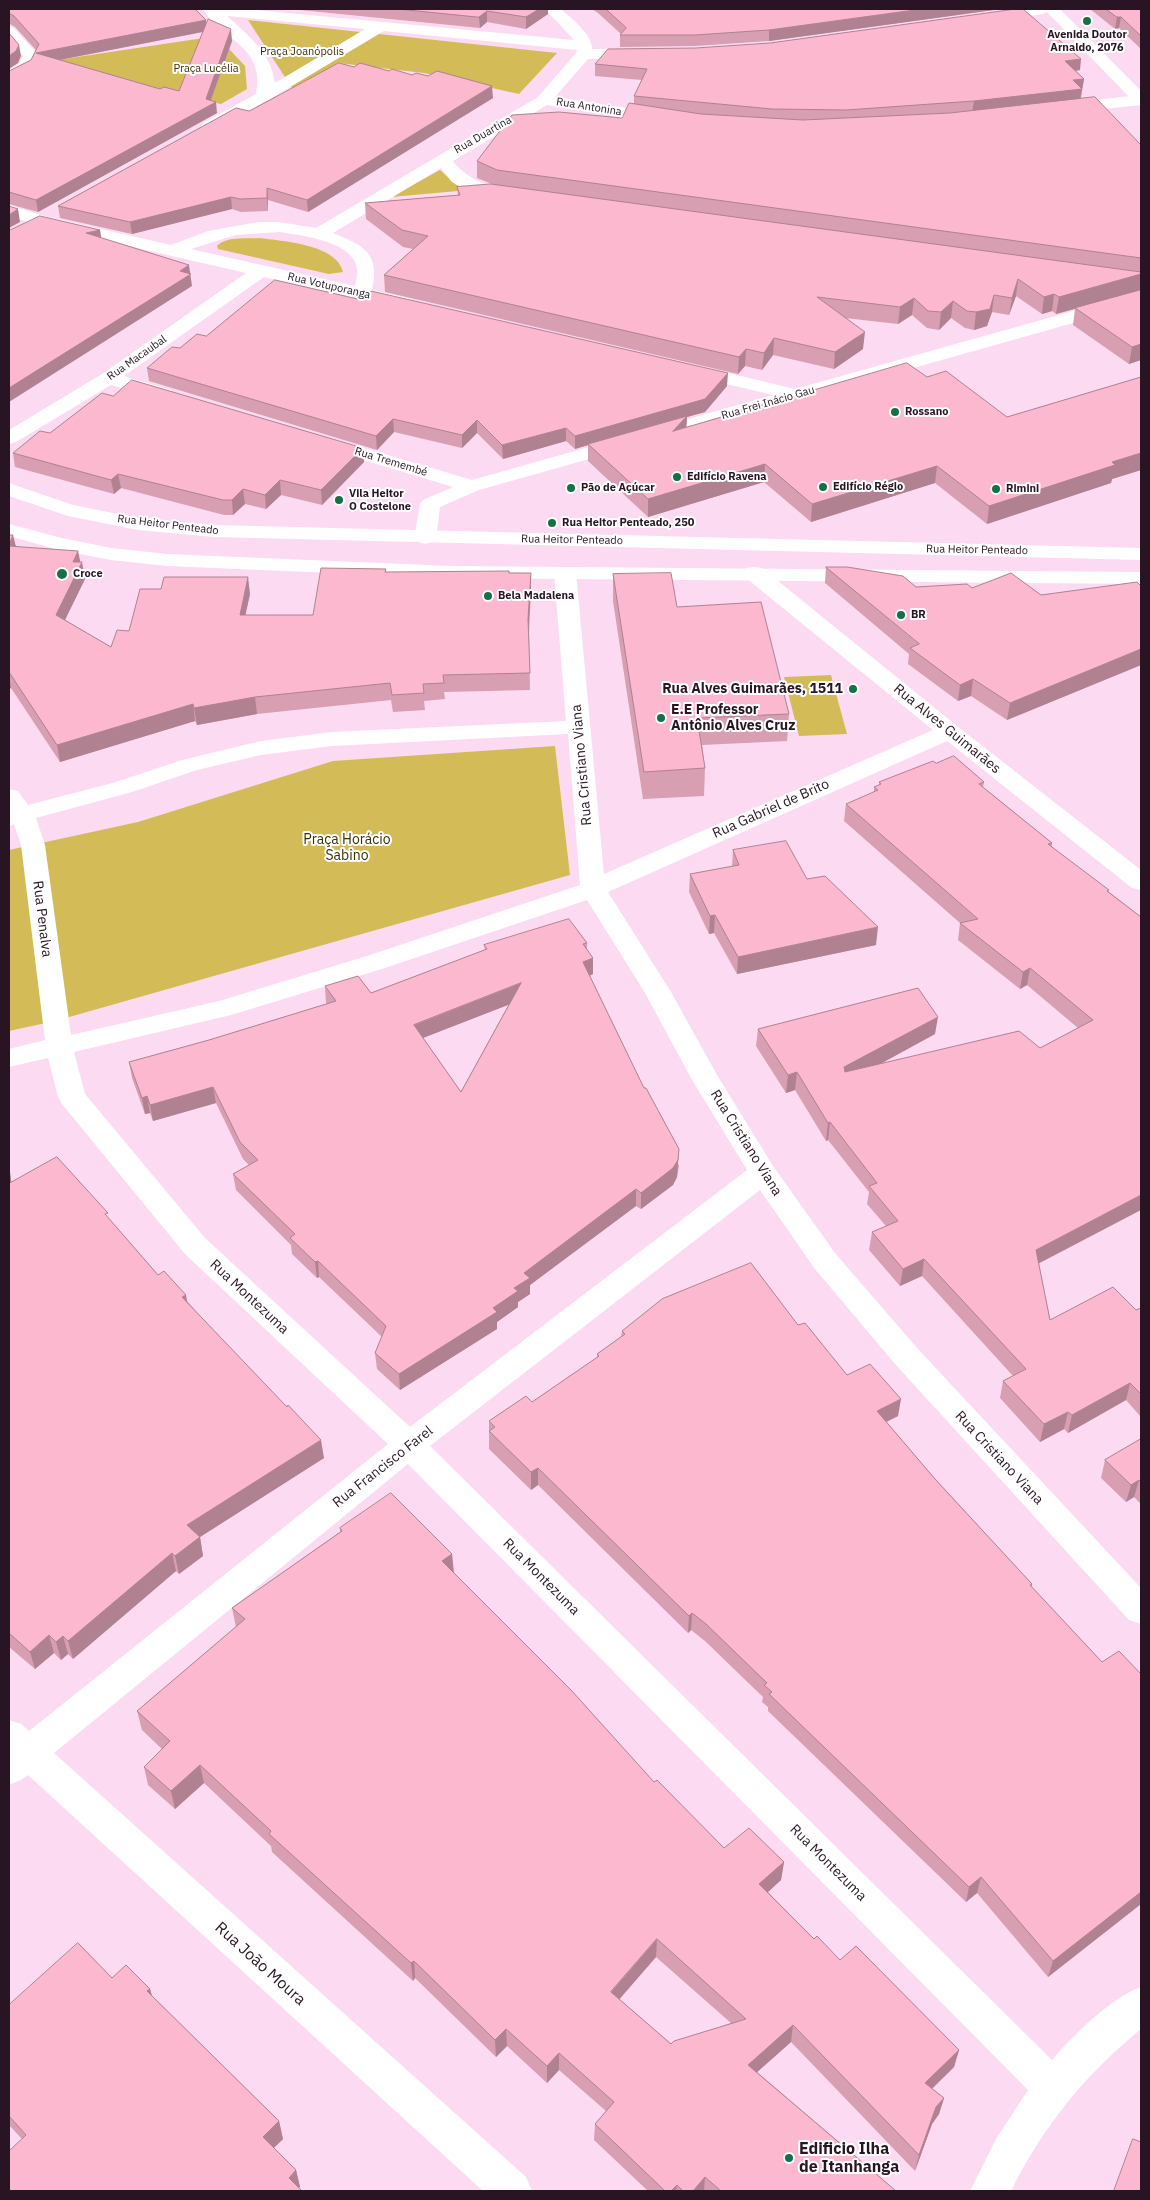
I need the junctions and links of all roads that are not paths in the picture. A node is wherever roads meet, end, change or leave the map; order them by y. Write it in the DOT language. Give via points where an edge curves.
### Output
graph roads {
  1 [pos="210,9"];
  2 [pos="553,9"];
  3 [pos="1044,9"];
  4 [pos="1052,9"];
  5 [pos="974,19"];
  6 [pos="382,26"];
  7 [pos="9,31"];
  8 [pos="585,50"];
  9 [pos="658,53"];
  10 [pos="9,77"];
  11 [pos="264,96"];
  12 [pos="544,100"];
  13 [pos="1141,100"];
  14 [pos="1044,111"];
  15 [pos="674,120"];
  16 [pos="191,136"];
  17 [pos="443,159"];
  18 [pos="493,193"];
  19 [pos="458,196"];
  20 [pos="530,198"];
  21 [pos="409,200"];
  22 [pos="64,206"];
  23 [pos="365,206"];
  24 [pos="9,210"];
  25 [pos="39,220"];
  26 [pos="321,232"];
  27 [pos="16,233"];
  28 [pos="172,250"];
  29 [pos="262,270"];
  30 [pos="362,294"];
  31 [pos="1141,298"];
  32 [pos="420,307"];
  33 [pos="670,366"];
  34 [pos="109,378"];
  35 [pos="796,395"];
  36 [pos="185,401"];
  37 [pos="9,438"];
  38 [pos="310,438"];
  39 [pos="472,486"];
  40 [pos="9,489"];
  41 [pos="9,530"];
  42 [pos="425,538"];
  43 [pos="1141,554"];
  44 [pos="565,573"];
  45 [pos="754,573"];
  46 [pos="1141,578"];
  47 [pos="578,728"];
  48 [pos="949,731"];
  49 [pos="13,810"];
  50 [pos="1141,882"];
  51 [pos="594,889"];
  52 [pos="58,1048"];
  53 [pos="9,1058"];
  54 [pos="763,1173"];
  55 [pos="409,1446"];
  56 [pos="1141,1610"];
  57 [pos="15,1752"];
  58 [pos="1141,2005"];
  59 [pos="1053,2088"];
  60 [pos="512,2191"];
  61 [pos="990,2191"];
  1 -- 6 [label="street"];
  1 -- 11 [label="street" via="262,62 268,84"];
  2 -- 8 [label="street" via="577,33"];
  3 -- 5 [label="street"];
  4 -- 13 [label="street"];
  6 -- 8 [label="street"];
  6 -- 11 [label="street"];
  7 -- 10 [label="street" via="31,56 26,67"];
  8 -- 9 [label="street"];
  8 -- 12 [label="street, Rua Duartina"];
  11 -- 16 [label="street"];
  12 -- 15 [label="street, Rua Antonina"];
  12 -- 17 [label="street, Rua Duartina"];
  13 -- 14 [label="street"];
  17 -- 18 [label="street" via="458,178"];
  17 -- 23 [label="street, Rua Duartina"];
  18 -- 19 [label="street"];
  18 -- 20 [label="street"];
  21 -- 23 [label="street"];
  22 -- 25 [label="street"];
  23 -- 26 [label="street, Rua Duartina"];
  24 -- 25 [label="street, Rua Votuporanga"];
  25 -- 27 [label="street"];
  25 -- 28 [label="street, Rua Votuporanga"];
  26 -- 28 [label="street" via="264,227 236,229 212,234"];
  26 -- 30 [label="street" via="355,249 362,257 366,271"];
  28 -- 29 [label="street, Rua Votuporanga"];
  29 -- 30 [label="street, Rua Votuporanga"];
  29 -- 34 [label="street, Rua Macaubal"];
  30 -- 32 [label="street, Rua Votuporanga"];
  31 -- 35 [label="street, Rua Frei Inácio Gau"];
  33 -- 35 [label="street"];
  34 -- 36 [label="street"];
  34 -- 37 [label="street, Rua Macaubal"];
  35 -- 39 [label="street, Rua Frei Inácio Gau"];
  38 -- 39 [label="street, Rua Tremembé"];
  39 -- 42 [label="street, Rua Frei Inácio Gau" via="430,504"];
  40 -- 42 [label="street, Rua Heitor Penteado" via="68,510 138,524 214,531"];
  41 -- 44 [label="street, Rua Heitor Penteado" via="59,544 168,560 453,572"];
  42 -- 43 [label="street, Rua Heitor Penteado"];
  44 -- 45 [label="street, Rua Heitor Penteado"];
  44 -- 47 [label="street, Rua Cristiano Viana"];
  45 -- 46 [label="street, Rua Heitor Penteado"];
  45 -- 48 [label="street, Rua Alves Guimarães"];
  47 -- 49 [label="street" via="332,740 261,748 190,765 124,787"];
  47 -- 51 [label="street, Rua Cristiano Viana"];
  48 -- 50 [label="street, Rua Alves Guimarães"];
  48 -- 51 [label="street, Rua Gabriel de Brito"];
  49 -- 52 [label="street, Rua Penalva" via="32,845"];
  51 -- 52 [label="street" via="376,962 222,1009"];
  51 -- 54 [label="street, Rua Cristiano Viana"];
  52 -- 53 [label="street"];
  52 -- 55 [label="street, Rua Montezuma" via="72,1097 195,1246"];
  54 -- 55 [label="street, Rua Francisco Farel"];
  54 -- 56 [label="street, Rua Cristiano Viana" via="825,1261 906,1356"];
  55 -- 57 [label="street, Rua Francisco Farel"];
  55 -- 59 [label="street, Rua Montezuma"];
  57 -- 60 [label="street, Rua João Moura"];
  58 -- 59 [label="street" via="1090,2047"];
  59 -- 61 [label="street" via="1004,2162"];
}
